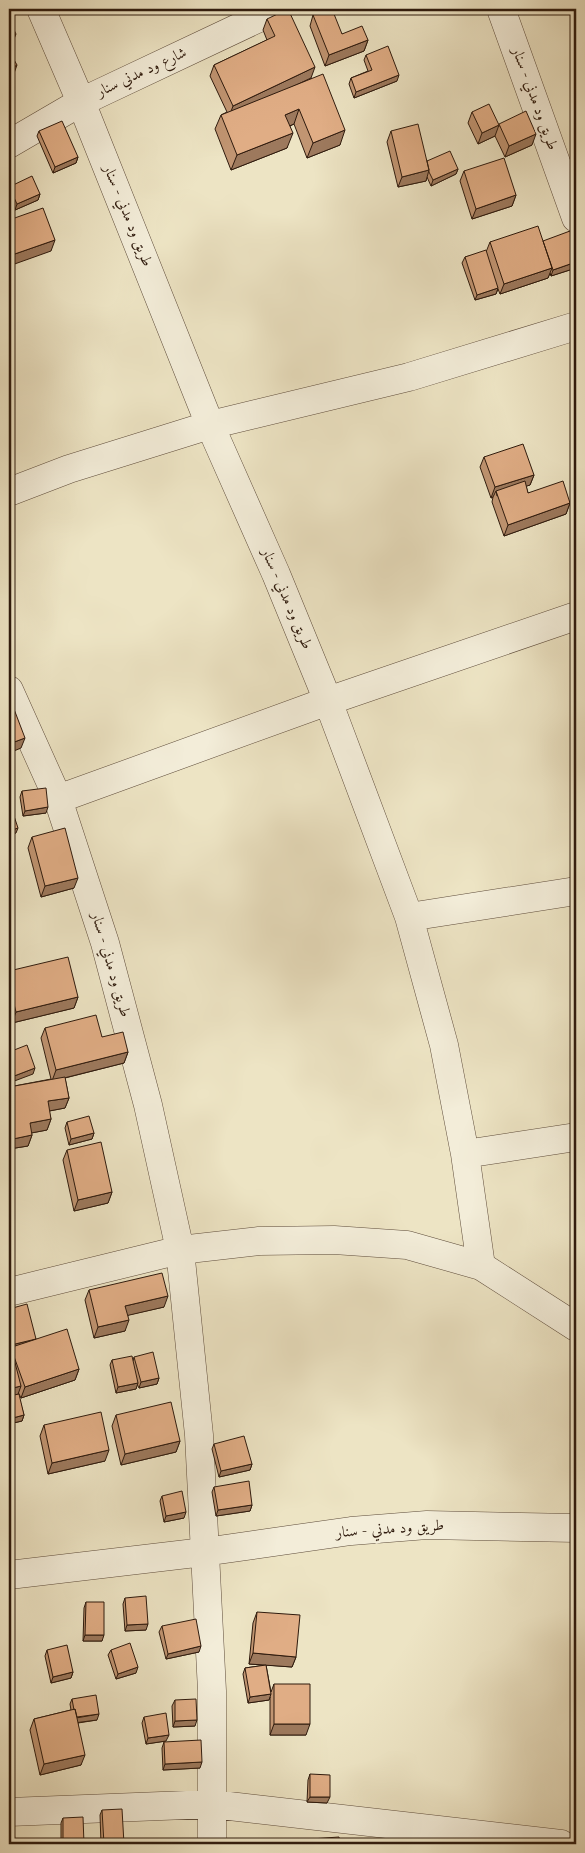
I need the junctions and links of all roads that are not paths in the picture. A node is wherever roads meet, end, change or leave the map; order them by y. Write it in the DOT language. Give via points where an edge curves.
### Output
graph roads {
  1 [pos="40,9"];
  2 [pos="278,9"];
  3 [pos="501,9"];
  4 [pos="81,102"];
  5 [pos="9,144"];
  6 [pos="576,218"];
  7 [pos="576,326"];
  8 [pos="210,425"];
  9 [pos="9,492"];
  10 [pos="576,616"];
  11 [pos="9,690"];
  12 [pos="328,701"];
  13 [pos="58,799"];
  14 [pos="576,891"];
  15 [pos="409,917"];
  16 [pos="576,1137"];
  17 [pos="466,1154"];
  18 [pos="180,1250"];
  19 [pos="481,1266"];
  20 [pos="9,1292"];
  21 [pos="576,1327"];
  22 [pos="576,1528"];
  23 [pos="204,1552"];
  24 [pos="9,1575"];
  25 [pos="212,1804"];
  26 [pos="9,1812"];
  27 [pos="212,1844"];
  28 [pos="561,1844"];
  1 -- 4 [label="street, طريق ود مدني - سنار"];
  2 -- 4 [label="street, شارع ود مدني سنار"];
  3 -- 6 [label="street, طريق ود مدني - سنار"];
  4 -- 5 [label="street, شارع ود مدني سنار"];
  4 -- 8 [label="street, طريق ود مدني - سنار"];
  7 -- 8 [label="street" via="408,377"];
  8 -- 9 [label="street" via="69,469"];
  8 -- 12 [label="street, طريق ود مدني - سنار"];
  10 -- 12 [label="street"];
  11 -- 13 [label="street, طريق ود مدني - سنار"];
  12 -- 13 [label="street"];
  12 -- 15 [label="street, طريق ود مدني - سنار"];
  13 -- 18 [label="street, طريق ود مدني - سنار" via="105,943 148,1105"];
  14 -- 15 [label="street"];
  15 -- 17 [label="street, طريق ود مدني - سنار" via="444,1045"];
  16 -- 17 [label="street"];
  17 -- 19 [label="street, طريق ود مدني - سنار"];
  18 -- 19 [label="street" via="259,1241 334,1240 407,1245"];
  18 -- 20 [label="street"];
  18 -- 23 [label="street, طريق ود مدني - سنار" via="199,1435"];
  19 -- 21 [label="street"];
  22 -- 23 [label="street, طريق ود مدني - سنار" via="427,1525 351,1530"];
  23 -- 24 [label="street, طريق ود مدني - سنار"];
  23 -- 25 [label="street, طريق ود مدني - سنار" via="212,1692"];
  25 -- 26 [label="street"];
  25 -- 27 [label="street, طريق ود مدني - سنار"];
  25 -- 28 [label="street"];
}
